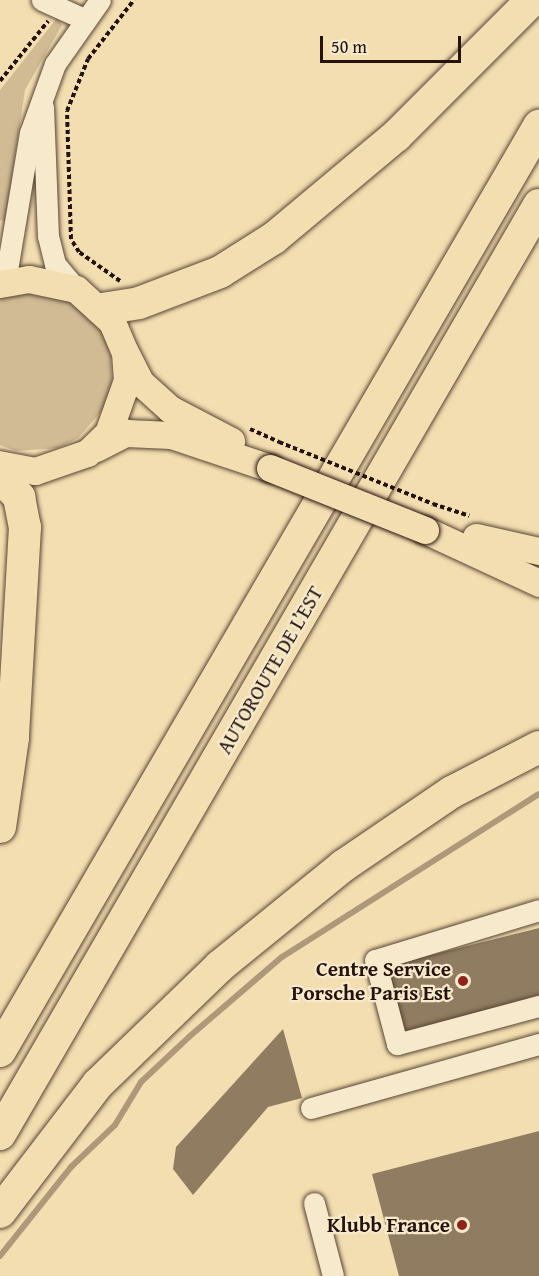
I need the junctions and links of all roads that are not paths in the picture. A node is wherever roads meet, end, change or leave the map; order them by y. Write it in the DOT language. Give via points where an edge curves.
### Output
graph roads {
  1 [pos="100,0"];
  2 [pos="532,0"];
  3 [pos="52,3"];
  4 [pos="84,19"];
  5 [pos="43,106"];
  6 [pos="539,126"];
  7 [pos="539,205"];
  8 [pos="2,283"];
  9 [pos="76,290"];
  10 [pos="102,309"];
  11 [pos="125,352"];
  12 [pos="87,453"];
  13 [pos="274,456"];
  14 [pos="0,464"];
  15 [pos="0,477"];
  16 [pos="429,518"];
  17 [pos="539,551"];
  18 [pos="0,554"];
  19 [pos="539,583"];
  20 [pos="18,628"];
  21 [pos="539,747"];
  22 [pos="0,827"];
  23 [pos="539,910"];
  24 [pos="539,1006"];
  25 [pos="539,1044"];
  26 [pos="0,1051"];
  27 [pos="311,1108"];
  28 [pos="0,1134"];
  29 [pos="314,1203"];
  30 [pos="0,1212"];
  31 [pos="333,1276"];
  1 -- 4 [label="street"];
  2 -- 10 [label="highway" via="396,136 274,238 220,272 146,301"];
  3 -- 4 [label="street"];
  4 -- 5 [label="street" via="55,64"];
  5 -- 8 [label="street" via="30,133"];
  5 -- 9 [label="street" via="48,236 56,264"];
  6 -- 26 [label="highway, AUTOROUTE DE L’EST"];
  7 -- 28 [label="highway, AUTOROUTE DE L’EST"];
  8 -- 9 [label="main road" via="45,280"];
  9 -- 10 [label="main road"];
  10 -- 11 [label="main road"];
  11 -- 12 [label="main road" via="127,380 121,408 108,433"];
  11 -- 13 [label="main road" via="140,382 170,409"];
  12 -- 13 [label="main road" via="126,433 171,435"];
  12 -- 14 [label="main road" via="34,471"];
  13 -- 16 [label="main road, bridge"];
  15 -- 20 [label="highway" via="19,497 24,527"];
  16 -- 17 [label="main road" via="490,542"];
  16 -- 19 [label="main road"];
  18 -- 20 [label="highway"];
  20 -- 22 [label="highway" via="13,738"];
  21 -- 30 [label="highway" via="452,792 343,866 220,966 98,1084"];
  23 -- 24 [label="street" via="375,960 397,1044"];
  25 -- 27 [label="street"];
  29 -- 31 [label="street"];
}
